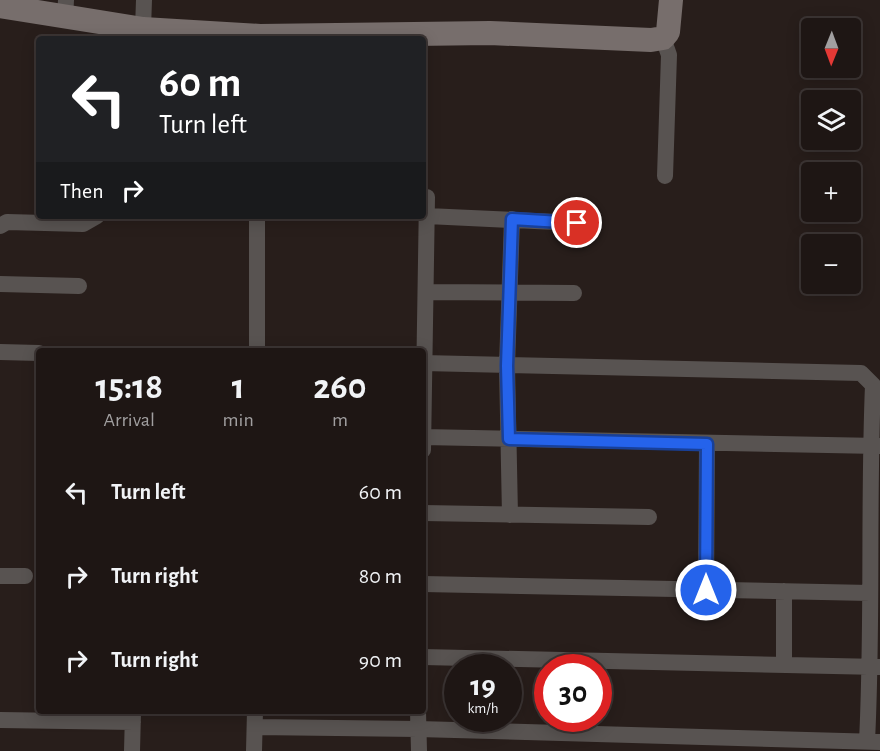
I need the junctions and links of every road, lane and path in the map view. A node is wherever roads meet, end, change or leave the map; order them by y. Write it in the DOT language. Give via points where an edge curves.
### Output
graph roads {
  1 [pos="144,0"];
  2 [pos="671,0"];
  3 [pos="0,6"];
  4 [pos="65,9"];
  5 [pos="143,29"];
  6 [pos="104,32"];
  7 [pos="234,36"];
  8 [pos="352,36"];
  9 [pos="663,38"];
  10 [pos="665,176"];
  11 [pos="427,197"];
  12 [pos="427,216"];
  13 [pos="92,219"];
  14 [pos="257,219"];
  15 [pos="512,219"];
  16 [pos="577,223"];
  17 [pos="0,226"];
  18 [pos="0,284"];
  19 [pos="79,286"];
  20 [pos="426,292"];
  21 [pos="510,292"];
  22 [pos="574,293"];
  23 [pos="257,348"];
  24 [pos="424,348"];
  25 [pos="0,352"];
  26 [pos="36,353"];
  27 [pos="426,363"];
  28 [pos="507,366"];
  29 [pos="426,437"];
  30 [pos="509,439"];
  31 [pos="707,444"];
  32 [pos="875,446"];
  33 [pos="426,513"];
  34 [pos="510,515"];
  35 [pos="650,517"];
  36 [pos="0,576"];
  37 [pos="25,576"];
  38 [pos="426,584"];
  39 [pos="706,590"];
  40 [pos="784,591"];
  41 [pos="870,593"];
  42 [pos="426,657"];
  43 [pos="784,665"];
  44 [pos="875,667"];
  45 [pos="418,714"];
  46 [pos="133,717"];
  47 [pos="255,719"];
  48 [pos="0,720"];
  49 [pos="418,729"];
  50 [pos="874,741"];
  51 [pos="784,745"];
  52 [pos="132,751"];
  53 [pos="254,751"];
  54 [pos="419,751"];
  1 -- 5 [label="street"];
  2 -- 9 [label="street" via="668,32"];
  3 -- 4 [label="street"];
  4 -- 6 [label="street"];
  5 -- 6 [label="street"];
  5 -- 7 [label="street"];
  8 -- 9 [label="street" via="490,33"];
  9 -- 10 [label="street" via="669,55"];
  11 -- 12 [label="street"];
  12 -- 15 [label="street"];
  12 -- 20 [label="street"];
  13 -- 17 [label="street" via="83,224 7,222"];
  14 -- 23 [label="street"];
  15 -- 16 [label="street"];
  15 -- 21 [label="street"];
  18 -- 19 [label="street"];
  20 -- 21 [label="street"];
  20 -- 24 [label="street"];
  21 -- 22 [label="street"];
  21 -- 28 [label="street"];
  25 -- 26 [label="street"];
  27 -- 28 [label="street"];
  28 -- 30 [label="street"];
  28 -- 32 [label="street" via="861,373 873,385"];
  29 -- 30 [label="street"];
  30 -- 31 [label="street"];
  30 -- 34 [label="street"];
  31 -- 32 [label="street"];
  31 -- 39 [label="street"];
  32 -- 41 [label="street"];
  33 -- 34 [label="street"];
  34 -- 35 [label="street"];
  36 -- 37 [label="street"];
  38 -- 39 [label="street"];
  39 -- 40 [label="street"];
  40 -- 41 [label="street"];
  40 -- 43 [label="street"];
  41 -- 44 [label="street"];
  42 -- 43 [label="street"];
  43 -- 44 [label="street"];
  44 -- 50 [label="street"];
  45 -- 49 [label="street"];
  46 -- 48 [label="street"];
  46 -- 52 [label="street"];
  47 -- 49 [label="street"];
  47 -- 53 [label="street"];
  49 -- 51 [label="street"];
  49 -- 54 [label="street"];
  50 -- 51 [label="street"];
}
